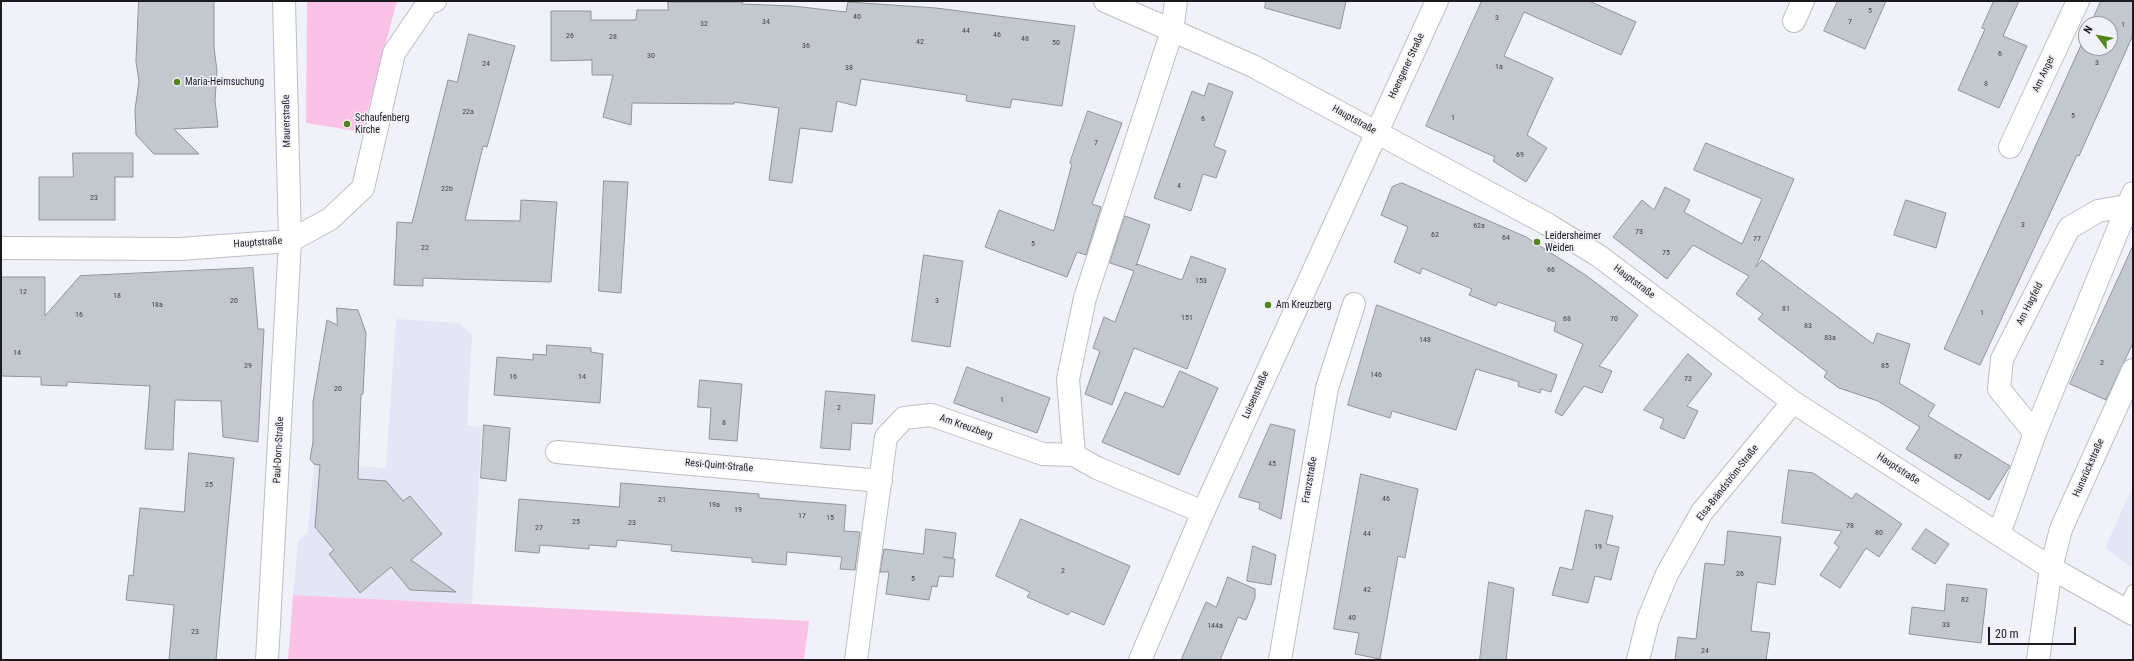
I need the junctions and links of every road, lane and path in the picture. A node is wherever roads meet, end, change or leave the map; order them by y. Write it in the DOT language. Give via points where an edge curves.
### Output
graph roads {
  1 [pos="284,1"];
  2 [pos="434,1"];
  3 [pos="1105,1"];
  4 [pos="1176,1"];
  5 [pos="1437,1"];
  6 [pos="1803,1"];
  7 [pos="2078,1"];
  8 [pos="1794,21"];
  9 [pos="1172,31"];
  10 [pos="1376,132"];
  11 [pos="2010,147"];
  12 [pos="2130,200"];
  13 [pos="290,241"];
  14 [pos="1,248"];
  15 [pos="1354,304"];
  16 [pos="2133,370"];
  17 [pos="1793,402"];
  18 [pos="2035,433"];
  19 [pos="557,452"];
  20 [pos="1074,455"];
  21 [pos="880,481"];
  22 [pos="1203,512"];
  23 [pos="1998,534"];
  24 [pos="2051,568"];
  25 [pos="2130,605"];
  26 [pos="268,660"];
  27 [pos="856,660"];
  28 [pos="1140,660"];
  29 [pos="1280,660"];
  30 [pos="1638,660"];
  31 [pos="2038,660"];
  1 -- 13 [label="street, Maurerstraße"];
  2 -- 13 [label="street, Hauptstraße" via="428,3 394,53 363,188 330,219"];
  3 -- 9 [label="street, Hauptstraße"];
  4 -- 9 [label="street"];
  5 -- 10 [label="street, Hoengener Straße"];
  6 -- 8 [label="street"];
  7 -- 11 [label="street, Am Anger"];
  9 -- 10 [label="street, Hauptstraße" via="1253,66"];
  9 -- 20 [label="street" via="1085,298 1068,379"];
  10 -- 17 [label="street, Hauptstraße" via="1541,220 1599,256"];
  10 -- 22 [label="street, Luisenstraße"];
  12 -- 18 [label="street, Am Hagfeld"];
  12 -- 18 [label="street, Am Hagfeld" via="2098,211 2069,228 2002,359 1999,389"];
  13 -- 14 [label="street, Hauptstraße" via="180,249"];
  13 -- 26 [label="street, Paul-Dorn-Straße"];
  15 -- 29 [label="street, Franzstraße" via="1327,388"];
  16 -- 24 [label="street, Hunsrückstraße" via="2061,529"];
  17 -- 23 [label="street, Hauptstraße"];
  17 -- 30 [label="street, Elsa-Brändström-Straße" via="1702,512 1667,574 1648,620"];
  18 -- 23 [label="street, Am Hagfeld"];
  19 -- 21 [label="street, Resi-Quint-Straße"];
  20 -- 21 [label="street, Am Kreuzberg" via="1043,454 931,415 904,418 886,437"];
  20 -- 22 [label="street, Am Kreuzberg" via="1097,468"];
  21 -- 27 [label="street"];
  22 -- 28 [label="street, Luisenstraße"];
  23 -- 24 [label="street, Hauptstraße"];
  24 -- 25 [label="street, Hauptstraße"];
  24 -- 31 [label="street, Hunsrückstraße"];
}
